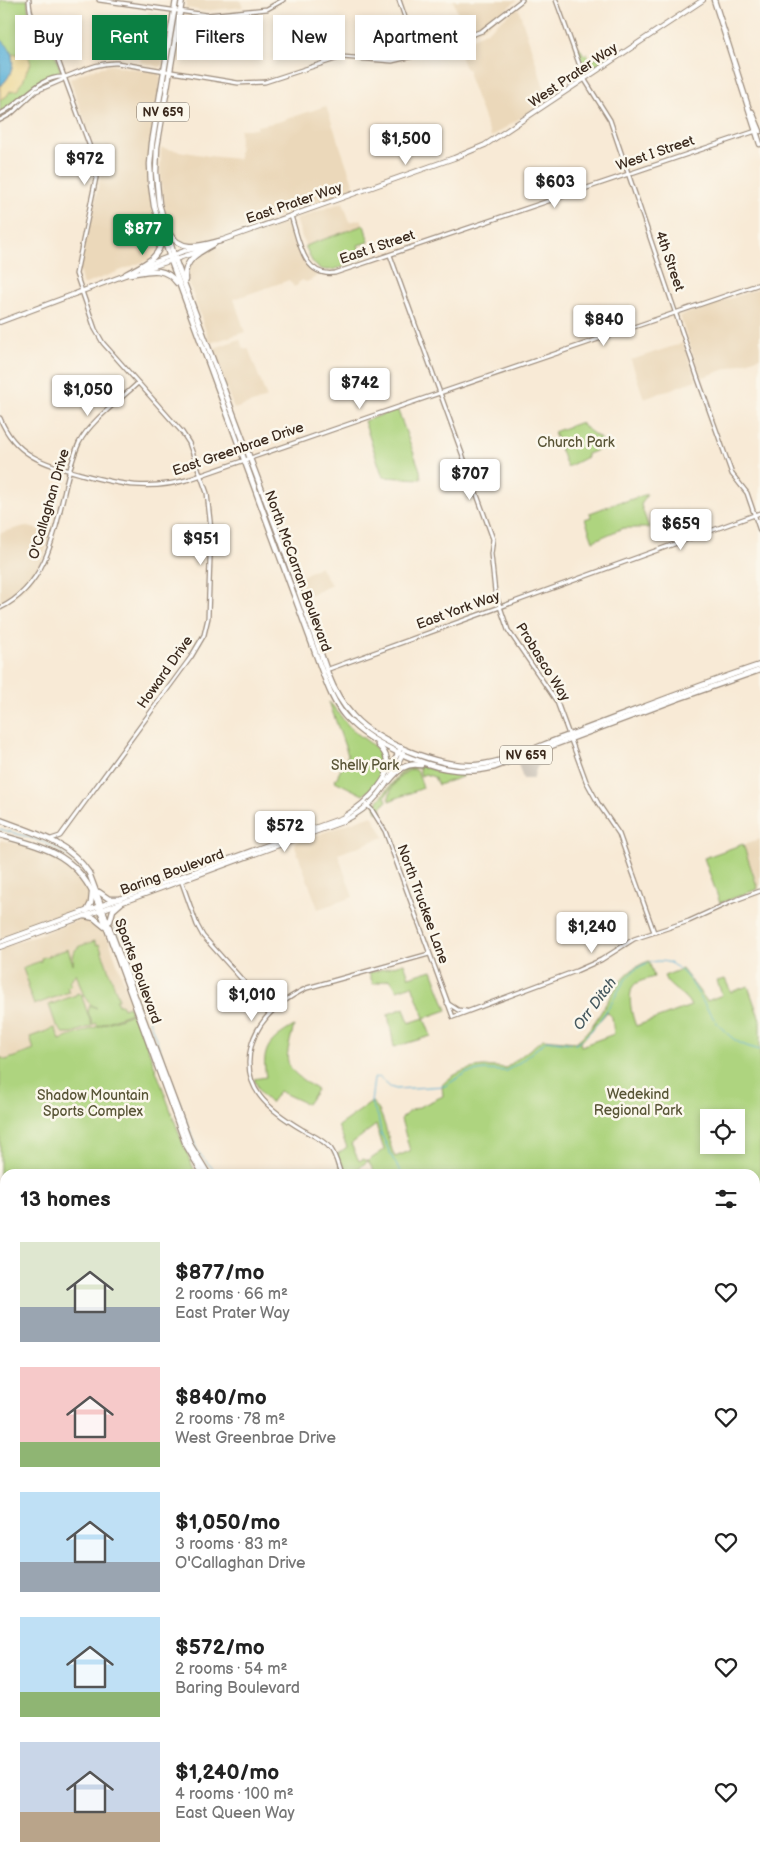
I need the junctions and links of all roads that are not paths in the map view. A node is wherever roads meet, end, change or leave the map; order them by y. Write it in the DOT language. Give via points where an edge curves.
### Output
graph roads {
  1 [pos="99,0"];
  2 [pos="176,0"];
  3 [pos="182,0"];
  4 [pos="283,0"];
  5 [pos="399,0"];
  6 [pos="522,0"];
  7 [pos="556,0"];
  8 [pos="703,0"];
  9 [pos="714,0"];
  10 [pos="29,1"];
  11 [pos="119,1"];
  12 [pos="177,11"];
  13 [pos="404,15"];
  14 [pos="476,33"];
  15 [pos="355,57"];
  16 [pos="383,60"];
  17 [pos="396,60"];
  18 [pos="167,71"];
  19 [pos="64,77"];
  20 [pos="585,80"];
  21 [pos="0,114"];
  22 [pos="0,120"];
  23 [pos="759,130"];
  24 [pos="760,144"];
  25 [pos="451,160"];
  26 [pos="629,174"];
  27 [pos="160,212"];
  28 [pos="290,216"];
  29 [pos="156,218"];
  30 [pos="476,226"];
  31 [pos="220,241"];
  32 [pos="390,255"];
  33 [pos="172,258"];
  34 [pos="126,274"];
  35 [pos="760,284"];
  36 [pos="81,291"];
  37 [pos="187,291"];
  38 [pos="185,299"];
  39 [pos="676,313"];
  40 [pos="0,322"];
  41 [pos="138,383"];
  42 [pos="440,393"];
  43 [pos="0,418"];
  44 [pos="247,459"];
  45 [pos="70,471"];
  46 [pos="201,476"];
  47 [pos="760,513"];
  48 [pos="754,515"];
  49 [pos="760,531"];
  50 [pos="499,607"];
  51 [pos="0,608"];
  52 [pos="760,665"];
  53 [pos="760,670"];
  54 [pos="324,671"];
  55 [pos="365,735"];
  56 [pos="570,737"];
  57 [pos="403,748"];
  58 [pos="400,753"];
  59 [pos="431,766"];
  60 [pos="387,780"];
  61 [pos="364,802"];
  62 [pos="368,806"];
  63 [pos="0,820"];
  64 [pos="0,835"];
  65 [pos="51,839"];
  66 [pos="181,879"];
  67 [pos="91,889"];
  68 [pos="96,889"];
  69 [pos="760,891"];
  70 [pos="120,901"];
  71 [pos="101,908"];
  72 [pos="86,913"];
  73 [pos="108,928"];
  74 [pos="654,932"];
  75 [pos="0,942"];
  76 [pos="0,947"];
  77 [pos="430,954"];
  78 [pos="447,1003"];
  79 [pos="271,1012"];
  80 [pos="469,1012"];
  81 [pos="138,1015"];
  82 [pos="144,1019"];
  83 [pos="163,1083"];
  84 [pos="171,1091"];
  85 [pos="195,1163"];
  86 [pos="197,1169"];
  87 [pos="199,1169"];
  88 [pos="205,1169"];
  89 [pos="339,1169"];
  1 -- 11 [label="street"];
  2 -- 12 [label="main road, North McCarran Boulevard / NV 659"];
  3 -- 12 [label="main road, North McCarran Boulevard / NV 659"];
  4 -- 12 [label="street" via="256,11 208,15"];
  5 -- 13 [label="street"];
  6 -- 14 [label="street"];
  7 -- 20 [label="street, 4th Street"];
  8 -- 20 [label="main road, West Prater Way"];
  9 -- 23 [label="main road"];
  10 -- 19 [label="street, Howard Drive" via="32,20 53,48"];
  11 -- 12 [label="street"];
  12 -- 18 [label="main road, North McCarran Boulevard / NV 659"];
  15 -- 18 [label="street" via="331,60 252,84"];
  16 -- 17 [label="street"];
  18 -- 19 [label="street" via="106,63"];
  18 -- 27 [label="main road, North McCarran Boulevard / NV 659" via="156,156"];
  18 -- 29 [label="main road, North McCarran Boulevard / NV 659" via="150,164"];
  19 -- 21 [label="street" via="38,86"];
  19 -- 22 [label="street" via="36,91"];
  19 -- 36 [label="street, Howard Drive" via="97,166 76,266"];
  20 -- 25 [label="main road, West Prater Way" via="493,141"];
  20 -- 26 [label="street, 4th Street" via="610,120"];
  23 -- 24 [label="main road"];
  23 -- 26 [label="street, West I Street"];
  25 -- 28 [label="main road, East Prater Way"];
  26 -- 30 [label="street, West I Street"];
  26 -- 39 [label="street, 4th Street"];
  27 -- 31 [label="main road" via="169,234 179,244 193,247"];
  27 -- 33 [label="main road, North McCarran Boulevard / NV 659"];
  28 -- 31 [label="main road, East Prater Way"];
  28 -- 32 [label="street, East I Street" via="309,266 319,273 335,274"];
  29 -- 33 [label="main road, North McCarran Boulevard / NV 659"];
  29 -- 34 [label="main road" via="161,240 158,253"];
  30 -- 32 [label="street, East I Street"];
  31 -- 33 [label="main road, East Prater Way" via="194,253"];
  31 -- 37 [label="main road" via="195,255 188,263"];
  32 -- 42 [label="street, Probasco Way"];
  33 -- 34 [label="main road, East Prater Way"];
  33 -- 37 [label="main road, North McCarran Boulevard / NV 659"];
  33 -- 38 [label="main road, North McCarran Boulevard / NV 659"];
  34 -- 36 [label="main road, East Prater Way"];
  34 -- 38 [label="main road" via="165,271 176,281"];
  35 -- 39 [label="street, East Greenbrae Drive"];
  36 -- 40 [label="main road, East Prater Way"];
  36 -- 41 [label="street, Howard Drive" via="99,337"];
  37 -- 44 [label="main road, North McCarran Boulevard / NV 659"];
  38 -- 44 [label="main road, North McCarran Boulevard / NV 659"];
  39 -- 42 [label="street, East Greenbrae Drive"];
  39 -- 48 [label="street, 4th Street" via="732,474 746,493"];
  41 -- 45 [label="street, O'Callaghan Drive" via="87,431 78,444"];
  41 -- 46 [label="street, Howard Drive" via="189,442"];
  42 -- 44 [label="street, East Greenbrae Drive"];
  42 -- 50 [label="street, Probasco Way" via="493,539 492,558"];
  43 -- 45 [label="street, East Greenbrae Drive" via="8,434 28,454 48,465"];
  44 -- 46 [label="street, East Greenbrae Drive"];
  44 -- 54 [label="main road, North McCarran Boulevard / NV 659"];
  45 -- 46 [label="street, East Greenbrae Drive" via="113,483 143,486 172,484"];
  45 -- 51 [label="street, O'Callaghan Drive" via="43,566 23,593"];
  46 -- 65 [label="street, Howard Drive" via="211,529 208,618 204,635 60,836"];
  47 -- 48 [label="street, East York Way"];
  48 -- 49 [label="street, 4th Street"];
  48 -- 50 [label="street, East York Way"];
  50 -- 54 [label="street, East York Way"];
  50 -- 56 [label="street, Probasco Way" via="509,632 556,702"];
  52 -- 56 [label="main road, North McCarran Boulevard / NV 659"];
  53 -- 56 [label="main road, North McCarran Boulevard / NV 659"];
  54 -- 55 [label="main road, North McCarran Boulevard / NV 659" via="333,697"];
  54 -- 57 [label="main road, North McCarran Boulevard / NV 659" via="354,718 378,736"];
  55 -- 58 [label="main road, North McCarran Boulevard / NV 659"];
  55 -- 60 [label="main road" via="386,754"];
  56 -- 57 [label="main road, North McCarran Boulevard / NV 659" via="477,765 440,762"];
  56 -- 59 [label="main road, North McCarran Boulevard / NV 659" via="487,769 464,771"];
  56 -- 74 [label="street, Probasco Way" via="595,798 619,834"];
  57 -- 58 [label="main road, Baring Boulevard"];
  58 -- 59 [label="main road, North McCarran Boulevard / NV 659"];
  58 -- 60 [label="main road, Baring Boulevard"];
  59 -- 60 [label="main road" via="408,765"];
  60 -- 61 [label="main road, Baring Boulevard"];
  60 -- 62 [label="main road, Baring Boulevard" via="381,793"];
  61 -- 62 [label="street, North Truckee Lane"];
  61 -- 66 [label="main road, Baring Boulevard" via="329,823"];
  62 -- 66 [label="main road, Baring Boulevard" via="337,825"];
  62 -- 77 [label="street, North Truckee Lane" via="385,831"];
  63 -- 65 [label="main road, Sparks Boulevard"];
  64 -- 67 [label="main road, Sparks Boulevard" via="36,844 59,855 73,866"];
  65 -- 68 [label="main road, Sparks Boulevard" via="81,862"];
  66 -- 70 [label="main road, Baring Boulevard"];
  66 -- 79 [label="street" via="203,936"];
  67 -- 71 [label="main road, Sparks Boulevard"];
  67 -- 72 [label="main road" via="92,899"];
  68 -- 70 [label="main road" via="106,898"];
  68 -- 71 [label="main road, Sparks Boulevard"];
  69 -- 74 [label="street"];
  70 -- 71 [label="main road, Baring Boulevard"];
  70 -- 73 [label="main road" via="111,912"];
  71 -- 72 [label="main road, Baring Boulevard"];
  71 -- 73 [label="main road, Sparks Boulevard"];
  72 -- 73 [label="main road"];
  72 -- 75 [label="main road, Baring Boulevard"];
  72 -- 76 [label="main road, Baring Boulevard"];
  73 -- 81 [label="main road, Sparks Boulevard"];
  73 -- 82 [label="main road, Sparks Boulevard"];
  74 -- 80 [label="street" via="630,941 590,965"];
  77 -- 78 [label="street, North Truckee Lane"];
  77 -- 79 [label="street" via="313,986 292,996"];
  78 -- 80 [label="street"];
  78 -- 80 [label="street, North Truckee Lane" via="453,1017"];
  79 -- 89 [label="street" via="257,1031 251,1049 250,1070 254,1087 274,1111 329,1147"];
  81 -- 82 [label="main road"];
  81 -- 83 [label="main road, Sparks Boulevard"];
  82 -- 84 [label="main road, Sparks Boulevard"];
  83 -- 84 [label="main road"];
  83 -- 85 [label="main road, Sparks Boulevard"];
  84 -- 88 [label="main road, Sparks Boulevard" via="191,1146"];
  85 -- 86 [label="main road"];
  85 -- 87 [label="main road, Sparks Boulevard"];
}
